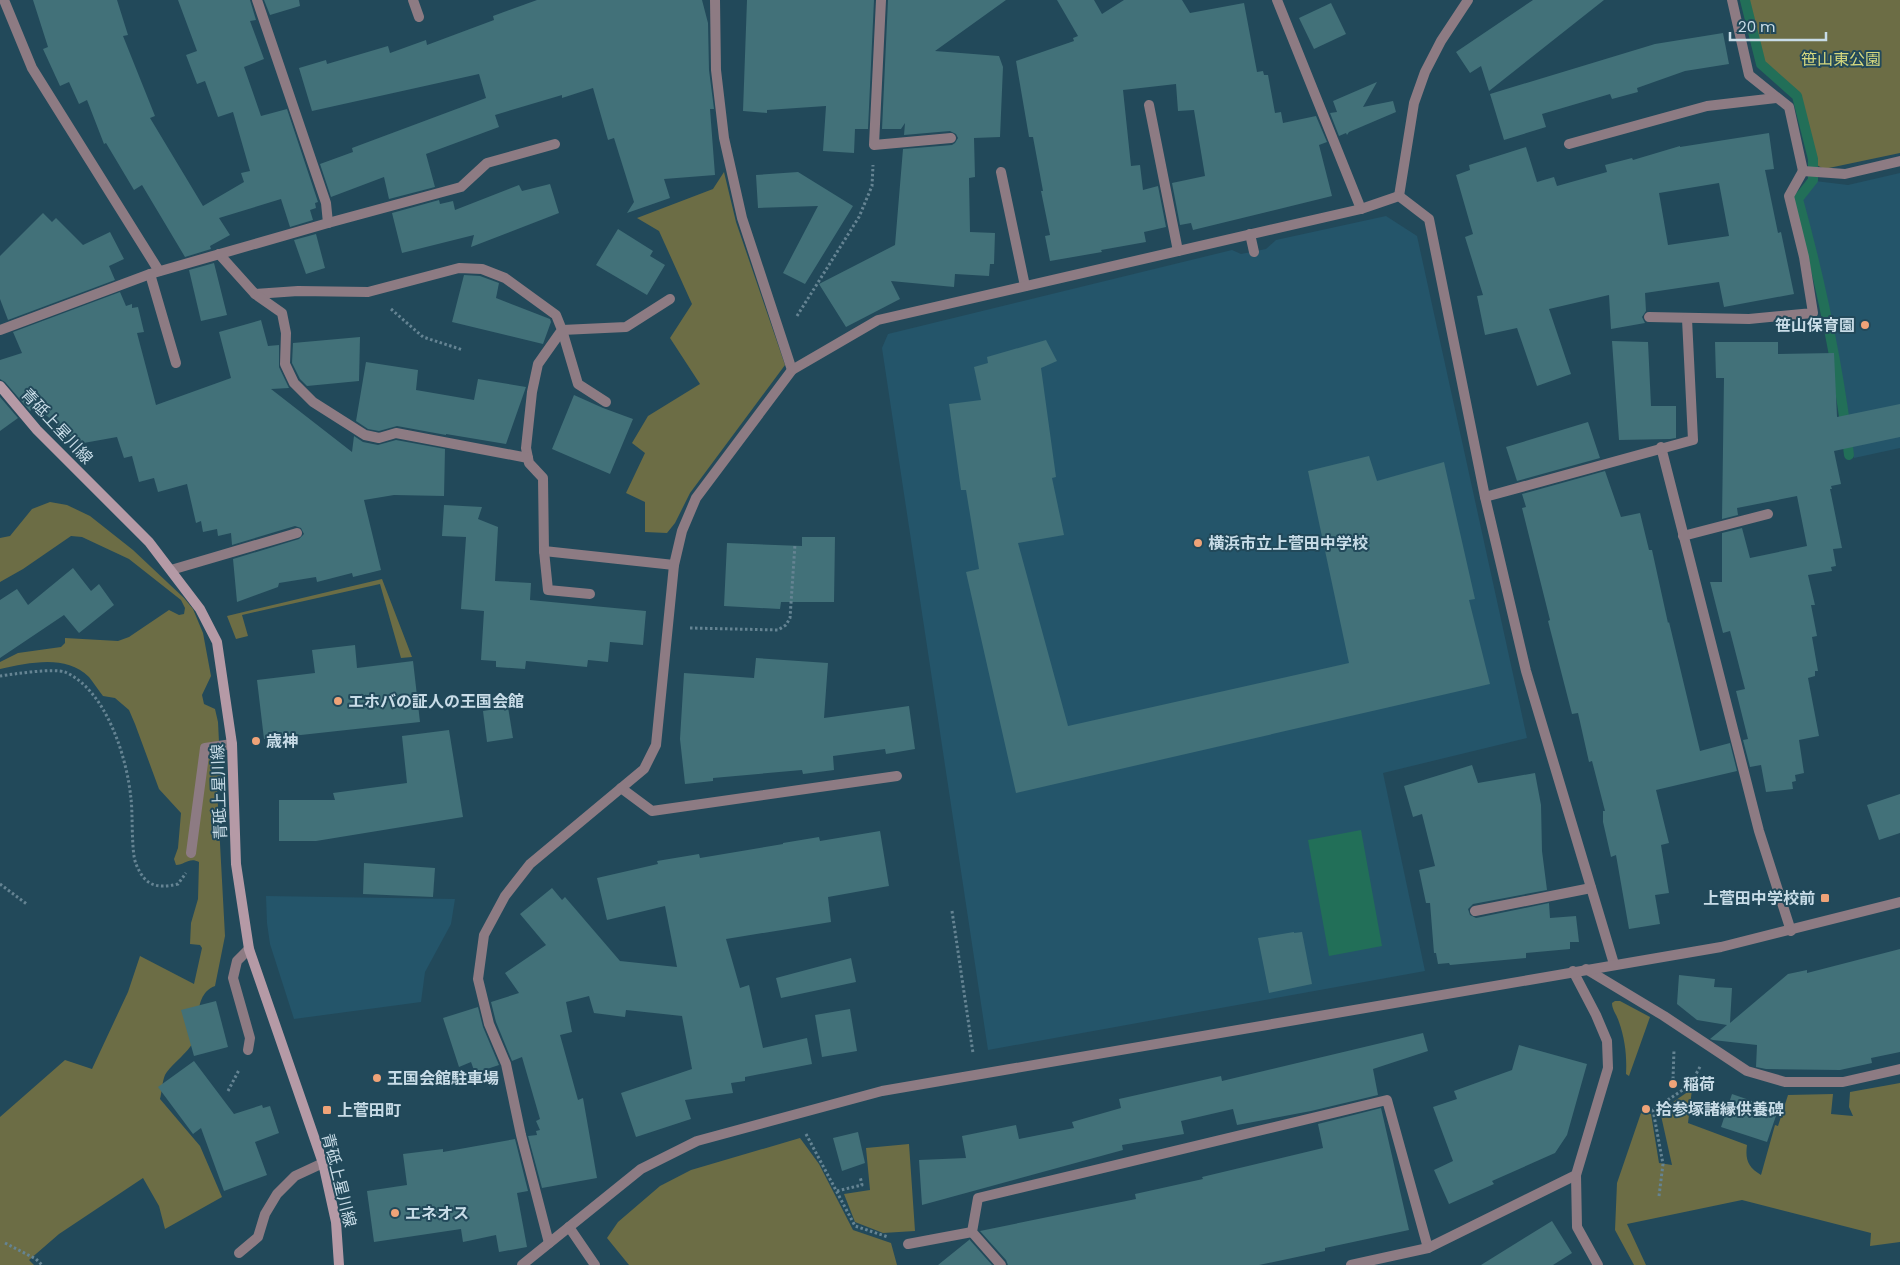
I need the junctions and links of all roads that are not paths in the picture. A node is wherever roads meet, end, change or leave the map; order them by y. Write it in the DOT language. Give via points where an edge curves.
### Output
graph roads {
  1 [pos="4,0"];
  2 [pos="257,0"];
  3 [pos="413,0"];
  4 [pos="715,0"];
  5 [pos="881,0"];
  6 [pos="1277,0"];
  7 [pos="1468,0"];
  8 [pos="1732,0"];
  9 [pos="418,17"];
  10 [pos="1776,98"];
  11 [pos="1149,105"];
  12 [pos="951,138"];
  13 [pos="554,144"];
  14 [pos="1569,144"];
  15 [pos="1900,162"];
  16 [pos="1803,171"];
  17 [pos="1001,172"];
  18 [pos="1399,196"];
  19 [pos="1361,209"];
  20 [pos="328,223"];
  21 [pos="1250,234"];
  22 [pos="1178,251"];
  23 [pos="1254,252"];
  24 [pos="219,254"];
  25 [pos="155,272"];
  26 [pos="1025,286"];
  27 [pos="255,294"];
  28 [pos="670,299"];
  29 [pos="1649,317"];
  30 [pos="1687,319"];
  31 [pos="0,330"];
  32 [pos="562,330"];
  33 [pos="176,363"];
  34 [pos="792,370"];
  35 [pos="0,386"];
  36 [pos="606,402"];
  37 [pos="1661,447"];
  38 [pos="528,458"];
  39 [pos="1485,497"];
  40 [pos="1768,514"];
  41 [pos="298,533"];
  42 [pos="1682,536"];
  43 [pos="544,551"];
  44 [pos="674,565"];
  45 [pos="171,570"];
  46 [pos="590,594"];
  47 [pos="232,744"];
  48 [pos="897,776"];
  49 [pos="621,788"];
  50 [pos="191,853"];
  51 [pos="1591,888"];
  52 [pos="1900,902"];
  53 [pos="1474,911"];
  54 [pos="1791,930"];
  55 [pos="249,949"];
  56 [pos="1614,964"];
  57 [pos="1586,969"];
  58 [pos="1573,971"];
  59 [pos="248,1050"];
  60 [pos="1900,1069"];
  61 [pos="323,1163"];
  62 [pos="1576,1175"];
  63 [pos="569,1227"];
  64 [pos="972,1232"];
  65 [pos="549,1243"];
  66 [pos="908,1244"];
  67 [pos="1428,1248"];
  68 [pos="239,1253"];
  69 [pos="339,1265"];
  70 [pos="522,1265"];
  71 [pos="595,1265"];
  72 [pos="1001,1265"];
  73 [pos="1351,1265"];
  74 [pos="1598,1265"];
  1 -- 25 [label="street" via="32,68"];
  2 -- 20 [label="street" via="326,203"];
  3 -- 9 [label="street"];
  4 -- 34 [label="street" via="716,70 724,138 742,218"];
  5 -- 12 [label="street" via="874,145"];
  6 -- 19 [label="street"];
  7 -- 18 [label="street" via="1441,41 1414,103"];
  8 -- 10 [label="street" via="1749,75"];
  10 -- 14 [label="street" via="1707,106"];
  10 -- 16 [label="street" via="1789,107"];
  11 -- 22 [label="street"];
  13 -- 20 [label="street" via="488,163 461,187"];
  15 -- 16 [label="street" via="1846,174"];
  16 -- 30 [label="street" via="1788,196 1804,257 1813,313 1749,319"];
  17 -- 26 [label="street"];
  18 -- 19 [label="street"];
  18 -- 39 [label="street" via="1429,218"];
  19 -- 21 [label="street"];
  20 -- 24 [label="street"];
  21 -- 22 [label="street"];
  21 -- 23 [label="street"];
  22 -- 26 [label="street"];
  24 -- 25 [label="street"];
  24 -- 27 [label="street"];
  25 -- 31 [label="street"];
  25 -- 33 [label="street"];
  26 -- 34 [label="street" via="878,320"];
  27 -- 32 [label="street" via="368,292 459,268 482,268 505,278 556,315"];
  27 -- 38 [label="street" via="282,313 286,333 285,364 294,383 313,402 365,435 379,438 396,433"];
  28 -- 32 [label="street" via="626,327"];
  29 -- 30 [label="street"];
  30 -- 37 [label="street" via="1693,440"];
  32 -- 36 [label="street" via="578,384"];
  32 -- 38 [label="street" via="538,364 526,448"];
  34 -- 44 [label="street" via="696,498 682,531"];
  35 -- 45 [label="main road, 青砥上星川線" via="37,430 143,535"];
  37 -- 39 [label="street"];
  37 -- 42 [label="street"];
  38 -- 43 [label="street" via="542,478"];
  39 -- 51 [label="street" via="1526,671"];
  40 -- 42 [label="street"];
  41 -- 45 [label="street"];
  42 -- 54 [label="street" via="1758,831"];
  43 -- 44 [label="street"];
  43 -- 46 [label="street" via="548,590"];
  44 -- 49 [label="street" via="656,745 644,769"];
  45 -- 47 [label="main road, 青砥上星川線" via="200,610 217,642"];
  47 -- 50 [label="street" via="205,748"];
  47 -- 55 [label="main road, 青砥上星川線" via="236,864"];
  48 -- 49 [label="street" via="652,811"];
  49 -- 65 [label="street" via="530,864 505,896 484,935 478,979 489,1024 506,1064"];
  51 -- 53 [label="street"];
  51 -- 56 [label="street"];
  52 -- 54 [label="street"];
  54 -- 56 [label="street" via="1720,947"];
  55 -- 59 [label="street" via="237,961 233,978 250,1038"];
  55 -- 61 [label="main road, 青砥上星川線"];
  56 -- 57 [label="street"];
  57 -- 58 [label="street"];
  57 -- 60 [label="street" via="1747,1070 1785,1082 1843,1082"];
  58 -- 62 [label="street" via="1607,1041 1608,1068"];
  58 -- 63 [label="street" via="882,1091 697,1141 641,1169"];
  61 -- 68 [label="street" via="295,1176 277,1194 265,1214 258,1237"];
  61 -- 69 [label="main road, 青砥上星川線" via="336,1222"];
  62 -- 67 [label="street"];
  62 -- 74 [label="street" via="1577,1227"];
  63 -- 65 [label="street"];
  63 -- 71 [label="street"];
  64 -- 66 [label="street"];
  64 -- 67 [label="street" via="978,1198 1386,1100"];
  64 -- 72 [label="street"];
  65 -- 70 [label="street"];
  67 -- 73 [label="street"];
}
